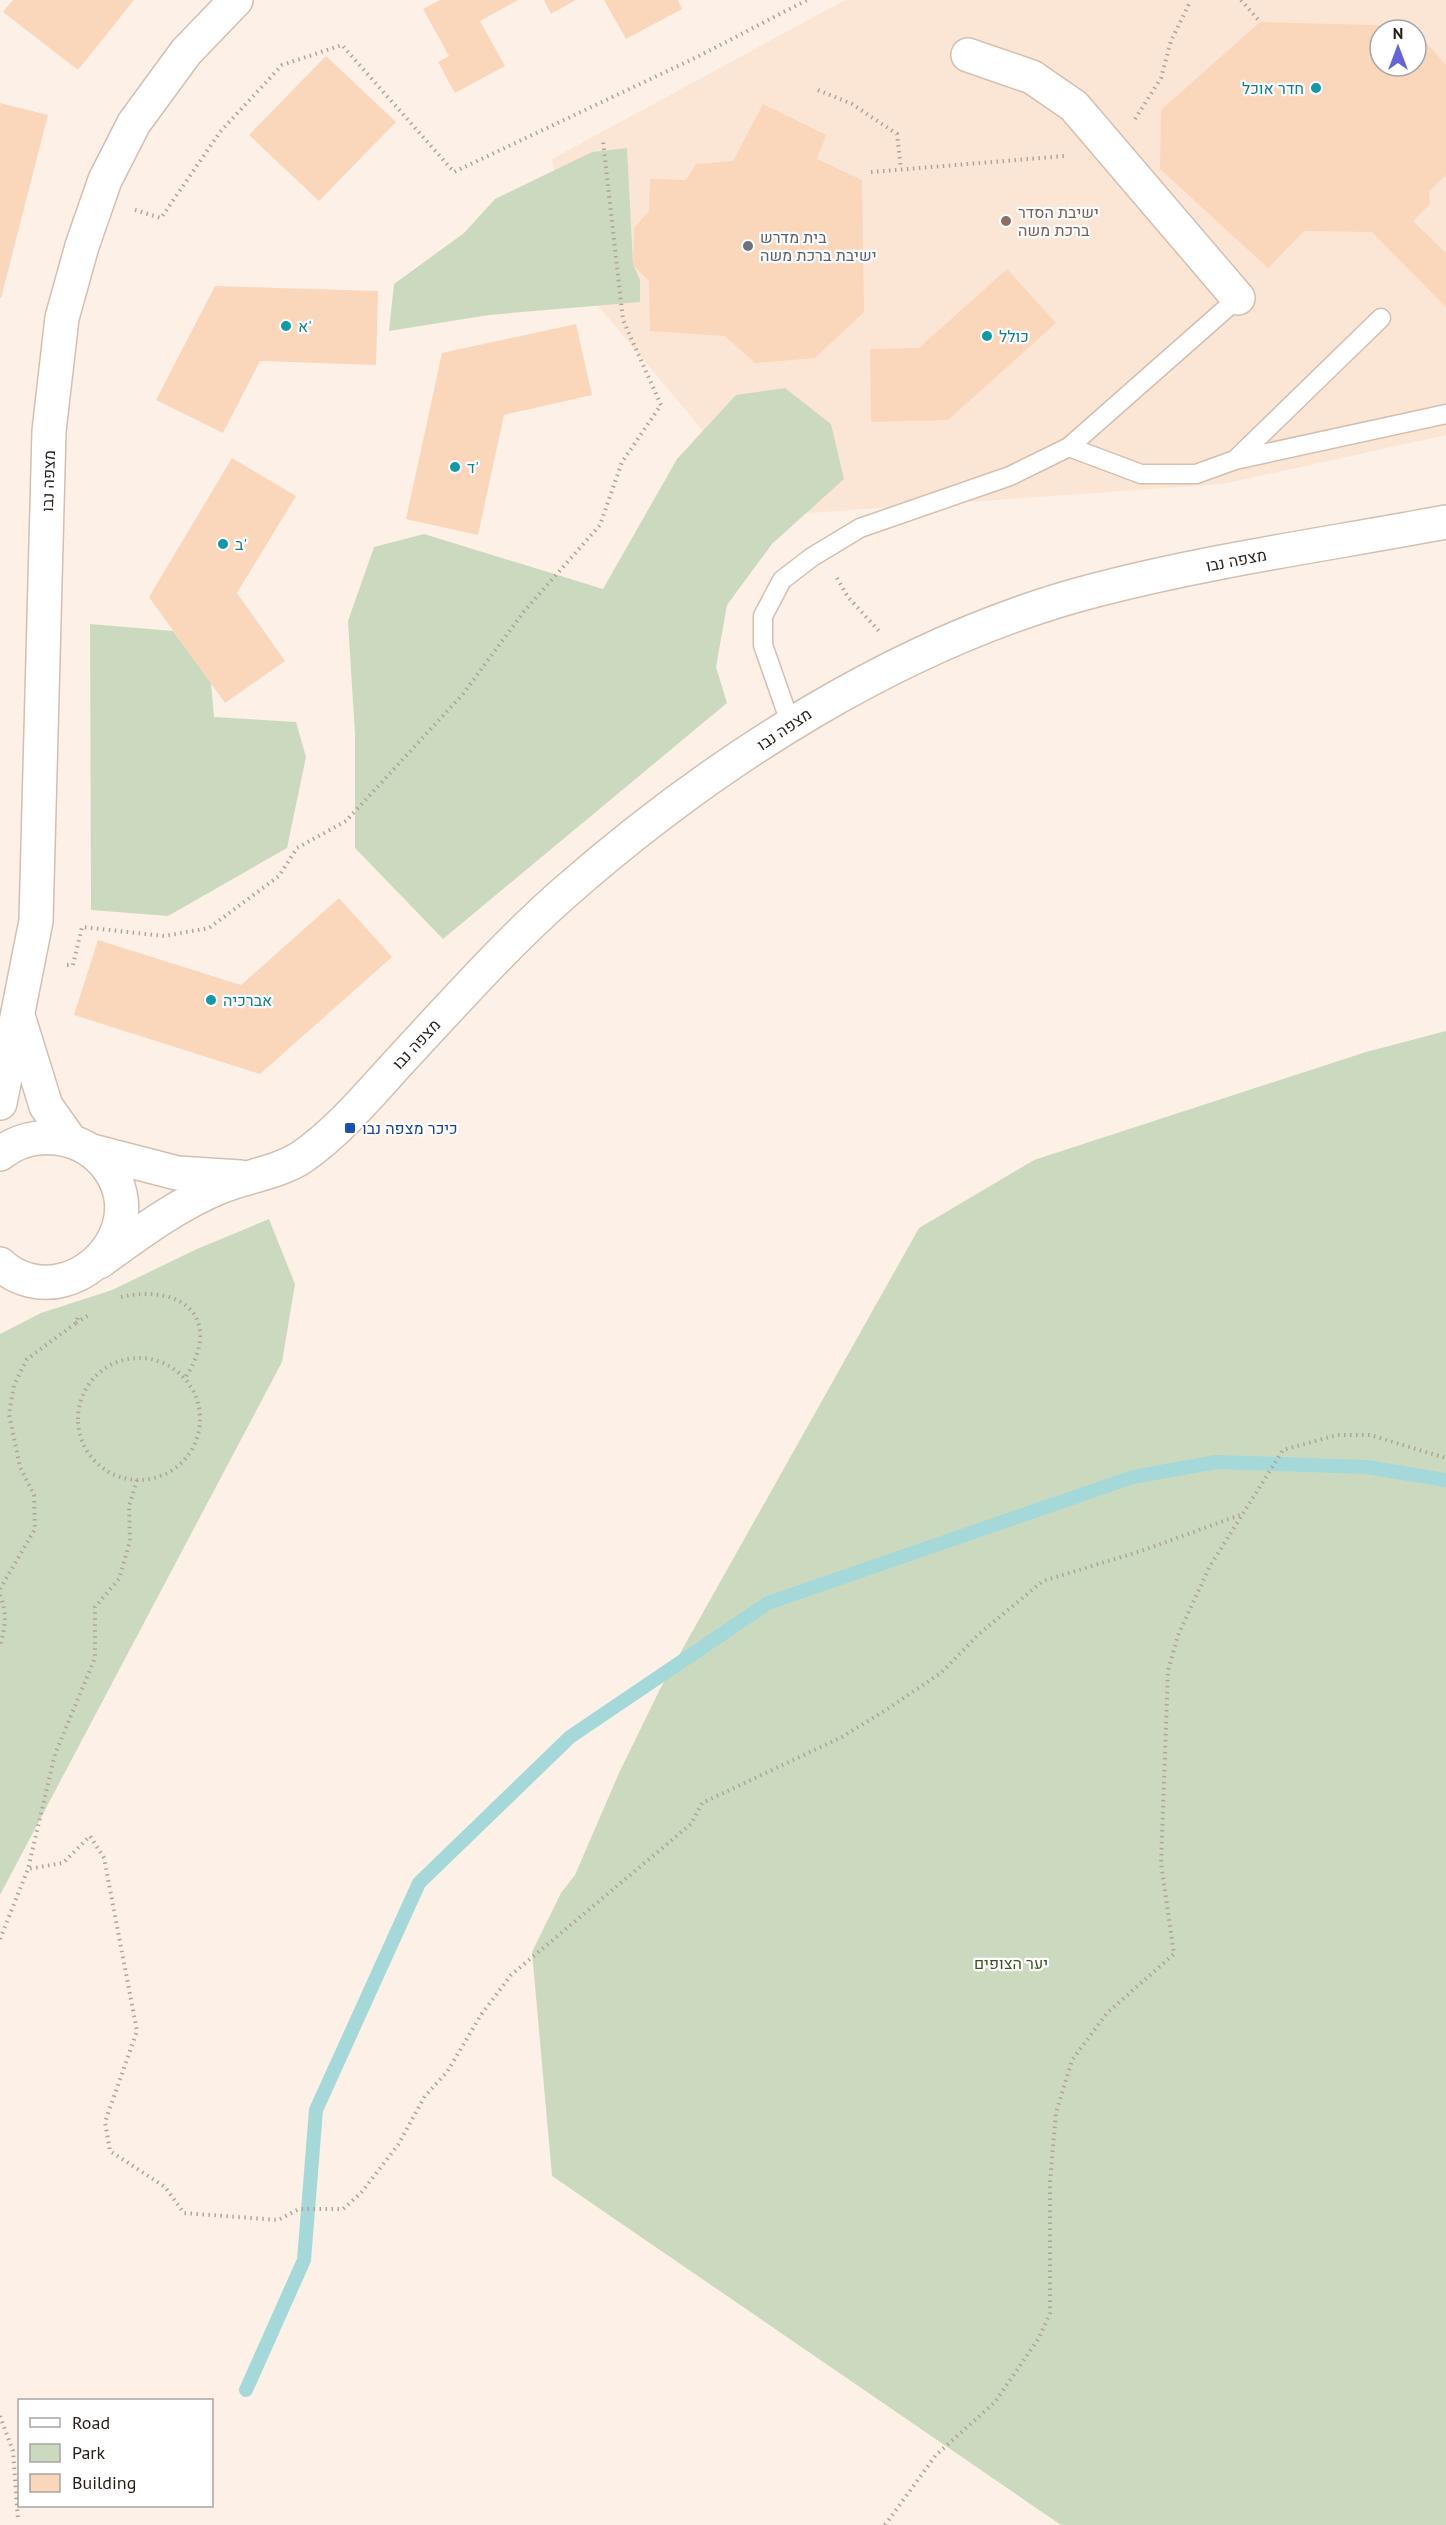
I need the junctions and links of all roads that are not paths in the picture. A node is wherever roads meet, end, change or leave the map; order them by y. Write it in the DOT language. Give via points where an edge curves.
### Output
graph roads {
  1 [pos="236,0"];
  2 [pos="968,55"];
  3 [pos="1238,298"];
  4 [pos="1381,318"];
  5 [pos="1446,414"];
  6 [pos="1069,447"];
  7 [pos="1235,460"];
  8 [pos="1446,522"];
  9 [pos="791,724"];
  10 [pos="17,1011"];
  11 [pos="0,1103"];
  12 [pos="81,1145"];
  13 [pos="0,1154"];
  14 [pos="254,1178"];
  15 [pos="99,1262"];
  16 [pos="0,1264"];
  17 [pos="55,1283"];
  18 [pos="0,1293"];
  1 -- 10 [label="street, מצפה נבו" via="186,52 134,123 99,198 62,318 49,431 36,921"];
  2 -- 3 [label="street" via="1032,77 1074,106"];
  3 -- 6 [label="lane"];
  4 -- 7 [label="lane"];
  5 -- 7 [label="lane"];
  6 -- 7 [label="lane" via="1141,474 1196,474"];
  6 -- 9 [label="lane" via="1010,476 860,528 782,580 762,616 762,645"];
  8 -- 9 [label="street, מצפה נבו" via="1228,561 1095,590 1004,619 909,661"];
  9 -- 14 [label="street, מצפה נבו" via="629,836 484,971 336,1128 300,1158"];
  10 -- 11 [label="street, מצפה נבו"];
  10 -- 12 [label="street, מצפה נבו" via="46,1106"];
  12 -- 13 [label="street" via="44,1136 22,1141"];
  12 -- 14 [label="street, מצפה נבו" via="177,1173"];
  12 -- 15 [label="street" via="110,1170 119,1193 121,1218 114,1241"];
  14 -- 15 [label="street, מצפה נבו" via="223,1186 160,1219"];
  15 -- 17 [label="street, מצפה נבו" via="79,1276"];
  16 -- 17 [label="street" via="30,1281"];
  17 -- 18 [label="street"];
}
